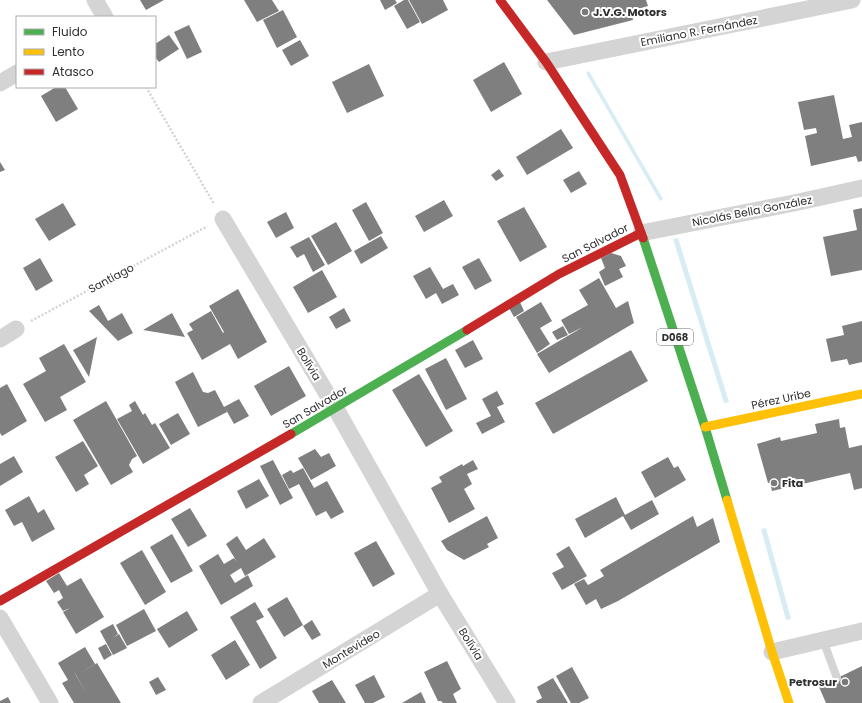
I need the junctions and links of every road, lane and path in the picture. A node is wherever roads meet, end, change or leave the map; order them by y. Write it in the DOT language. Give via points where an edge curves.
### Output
graph roads {
  1 [pos="95,0"];
  2 [pos="500,0"];
  3 [pos="852,0"];
  4 [pos="104,16"];
  5 [pos="546,62"];
  6 [pos="16,74"];
  7 [pos="0,83"];
  8 [pos="147,88"];
  9 [pos="862,188"];
  10 [pos="223,219"];
  11 [pos="641,233"];
  12 [pos="16,329"];
  13 [pos="0,339"];
  14 [pos="862,394"];
  15 [pos="336,409"];
  16 [pos="705,427"];
  17 [pos="440,594"];
  18 [pos="0,601"];
  19 [pos="0,618"];
  20 [pos="862,631"];
  21 [pos="823,640"];
  22 [pos="772,652"];
  23 [pos="837,678"];
  24 [pos="50,703"];
  25 [pos="261,703"];
  26 [pos="507,703"];
  27 [pos="789,703"];
  1 -- 4 [label="street"];
  2 -- 5 [label="street, D068"];
  3 -- 5 [label="street, Emiliano R. Fernández"];
  5 -- 11 [label="street, D068" via="620,175"];
  6 -- 7 [label="street"];
  8 -- 10 [label="path"];
  9 -- 11 [label="street, Nicolás Bella González"];
  10 -- 12 [label="path, Santiago"];
  10 -- 15 [label="street, Bolívia"];
  11 -- 15 [label="street, San Salvador" via="559,274"];
  11 -- 16 [label="street, D068"];
  12 -- 13 [label="street"];
  14 -- 16 [label="street, Pérez Uribe"];
  15 -- 17 [label="street, Bolívia"];
  15 -- 18 [label="street, San Salvador"];
  16 -- 22 [label="street, D068"];
  17 -- 25 [label="street, Montevideo"];
  17 -- 26 [label="street, Bolívia"];
  19 -- 24 [label="street"];
  20 -- 21 [label="street"];
  21 -- 22 [label="street"];
  21 -- 23 [label="lane"];
  22 -- 27 [label="street, D068"];
}
